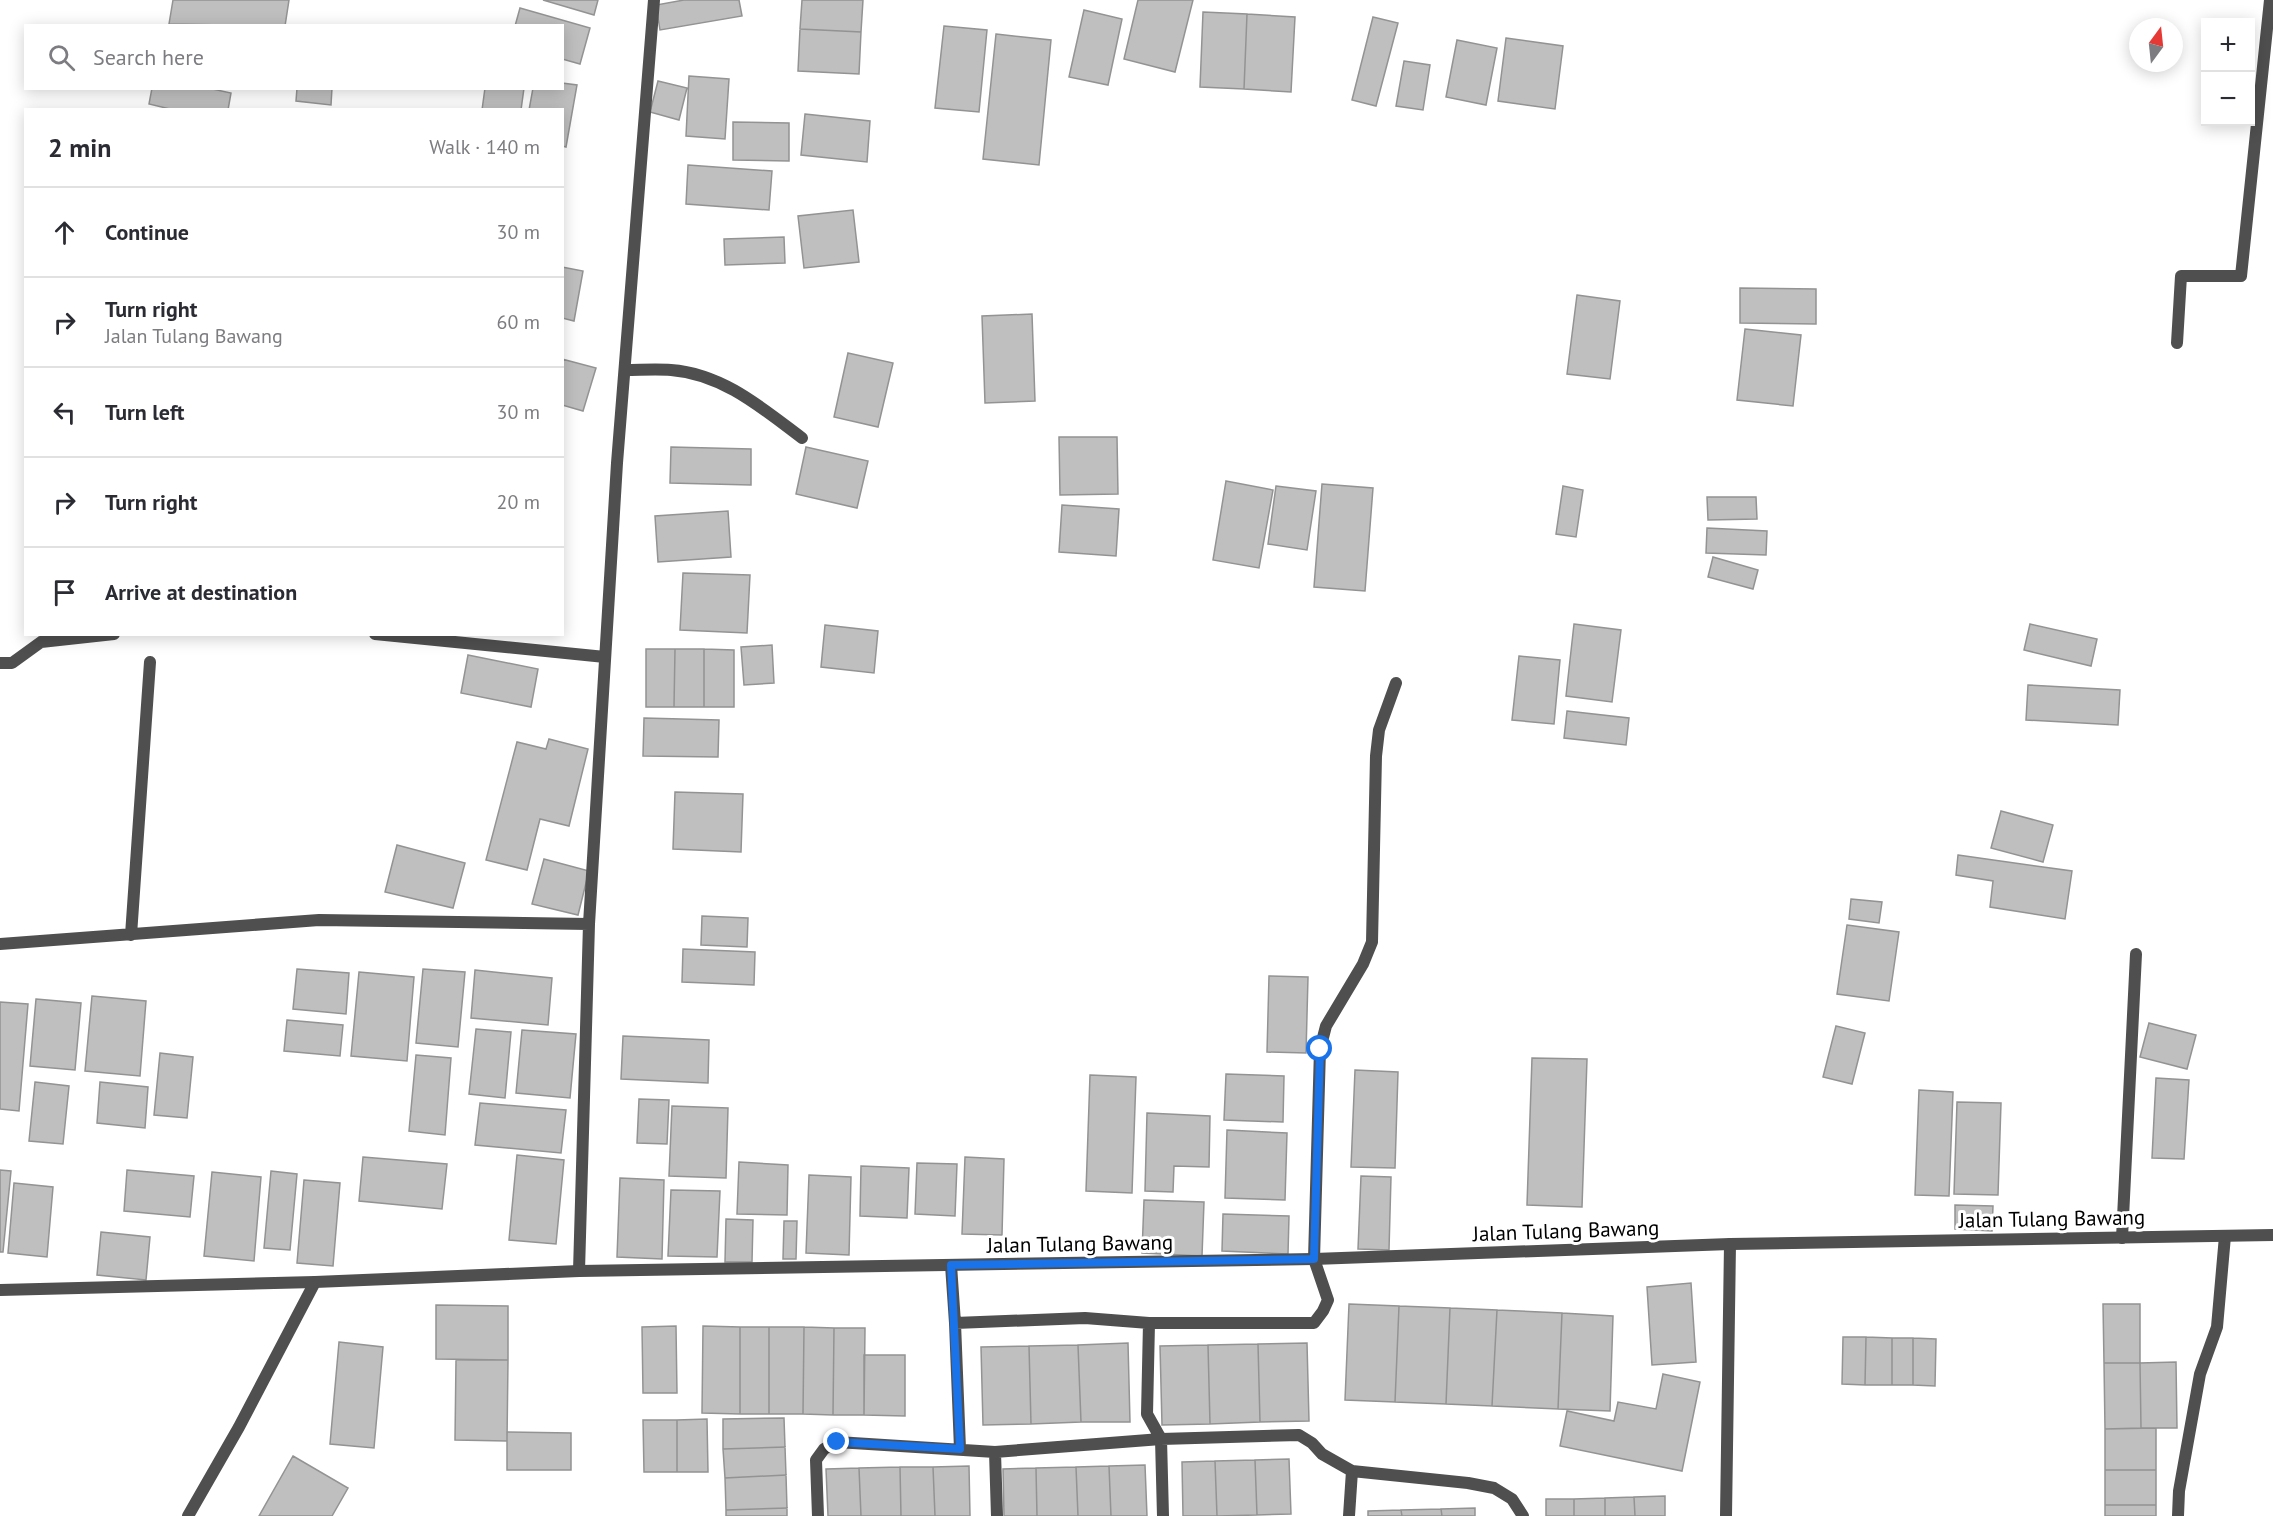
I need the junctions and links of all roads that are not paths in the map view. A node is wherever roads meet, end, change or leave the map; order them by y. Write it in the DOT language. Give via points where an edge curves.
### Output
graph roads {
  1 [pos="654,0"];
  2 [pos="2270,0"];
  3 [pos="2176,343"];
  4 [pos="625,370"];
  5 [pos="802,438"];
  6 [pos="96,636"];
  7 [pos="395,636"];
  8 [pos="605,657"];
  9 [pos="150,662"];
  10 [pos="0,663"];
  11 [pos="1396,683"];
  12 [pos="589,924"];
  13 [pos="131,934"];
  14 [pos="0,944"];
  15 [pos="2136,954"];
  16 [pos="2273,1235"];
  17 [pos="2225,1236"];
  18 [pos="2122,1238"];
  19 [pos="1730,1244"];
  20 [pos="1314,1259"];
  21 [pos="951,1265"];
  22 [pos="579,1270"];
  23 [pos="315,1282"];
  24 [pos="0,1290"];
  25 [pos="955,1323"];
  26 [pos="1149,1323"];
  27 [pos="1161,1439"];
  28 [pos="960,1449"];
  29 [pos="995,1452"];
  30 [pos="1352,1471"];
  31 [pos="188,1516"];
  32 [pos="818,1516"];
  33 [pos="997,1516"];
  34 [pos="1163,1516"];
  35 [pos="1349,1516"];
  36 [pos="1523,1516"];
  37 [pos="1726,1516"];
  38 [pos="2178,1516"];
  1 -- 4 [label="street"];
  2 -- 3 [label="street" via="2241,276 2181,276"];
  4 -- 5 [label="street" via="673,370 710,378 740,392"];
  4 -- 8 [label="street"];
  6 -- 10 [label="street" via="41,642 12,663"];
  7 -- 8 [label="street"];
  8 -- 12 [label="street"];
  9 -- 13 [label="street"];
  11 -- 20 [label="street" via="1379,730 1376,756 1372,942 1326,1026 1320,1049"];
  12 -- 13 [label="street" via="319,920"];
  12 -- 22 [label="street"];
  13 -- 14 [label="street"];
  15 -- 18 [label="street"];
  16 -- 17 [label="street, Jalan Tulang Bawang"];
  17 -- 18 [label="street, Jalan Tulang Bawang"];
  17 -- 38 [label="street" via="2217,1327 2200,1374"];
  18 -- 19 [label="street, Jalan Tulang Bawang"];
  19 -- 20 [label="street, Jalan Tulang Bawang"];
  19 -- 37 [label="street"];
  20 -- 21 [label="street, Jalan Tulang Bawang"];
  20 -- 26 [label="street" via="1328,1300 1314,1323"];
  21 -- 22 [label="street, Jalan Tulang Bawang"];
  21 -- 25 [label="street"];
  22 -- 23 [label="street, Jalan Tulang Bawang"];
  23 -- 24 [label="street, Jalan Tulang Bawang"];
  23 -- 31 [label="street"];
  25 -- 26 [label="street" via="1085,1318"];
  25 -- 28 [label="street"];
  26 -- 27 [label="street" via="1147,1414"];
  27 -- 29 [label="street"];
  27 -- 30 [label="street" via="1299,1436"];
  27 -- 34 [label="street"];
  28 -- 29 [label="street"];
  28 -- 32 [label="street" via="837,1442 824,1449 816,1460"];
  29 -- 33 [label="street"];
  30 -- 35 [label="street"];
  30 -- 36 [label="street" via="1494,1488 1512,1499"];
}
